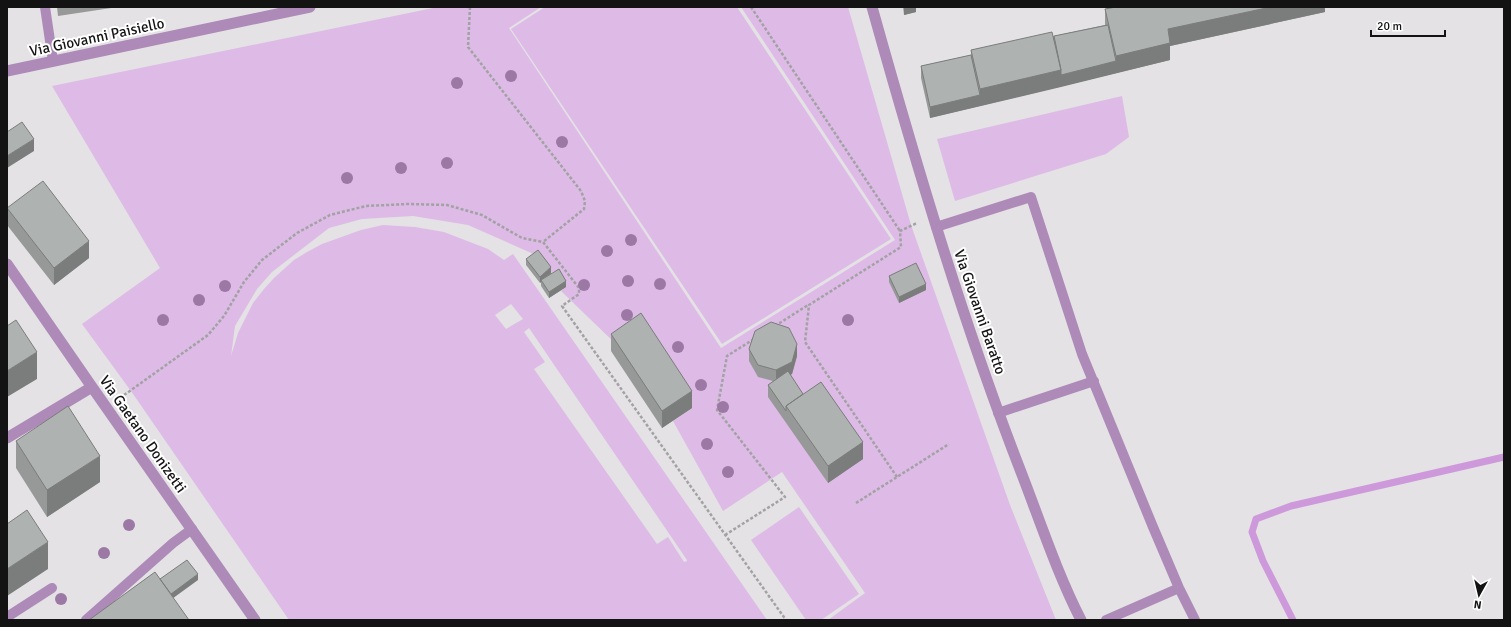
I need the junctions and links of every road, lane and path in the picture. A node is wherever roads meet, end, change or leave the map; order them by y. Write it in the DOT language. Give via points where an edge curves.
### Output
graph roads {
  1 [pos="45,7"];
  2 [pos="310,7"];
  3 [pos="470,7"];
  4 [pos="751,7"];
  5 [pos="872,7"];
  6 [pos="272,11"];
  7 [pos="53,61"];
  8 [pos="7,71"];
  9 [pos="934,222"];
  10 [pos="900,231"];
  11 [pos="543,242"];
  12 [pos="7,264"];
  13 [pos="809,305"];
  14 [pos="771,329"];
  15 [pos="758,336"];
  16 [pos="1094,381"];
  17 [pos="92,387"];
  18 [pos="107,408"];
  19 [pos="998,412"];
  20 [pos="7,438"];
  21 [pos="949,444"];
  22 [pos="897,477"];
  23 [pos="856,503"];
  24 [pos="192,529"];
  25 [pos="725,535"];
  26 [pos="52,588"];
  27 [pos="1179,588"];
  28 [pos="7,617"];
  29 [pos="1078,619"];
  30 [pos="86,620"];
  31 [pos="255,620"];
  32 [pos="786,620"];
  33 [pos="1106,620"];
  34 [pos="1195,620"];
  1 -- 7 [label="lane"];
  2 -- 6 [label="street, Via Giovanni Paisiello"];
  3 -- 11 [label="path" via="468,47 581,191 585,201 584,209"];
  4 -- 10 [label="path"];
  5 -- 9 [label="street, Via Giovanni Baratto"];
  6 -- 7 [label="street, Via Giovanni Paisiello"];
  7 -- 8 [label="street, Via Giovanni Paisiello"];
  9 -- 10 [label="path"];
  9 -- 16 [label="lane" via="1031,197 1082,354"];
  9 -- 19 [label="street, Via Giovanni Baratto"];
  10 -- 13 [label="path" via="901,247"];
  11 -- 18 [label="path" via="522,238 482,215 447,205 366,206 330,215 297,233 262,260 208,335"];
  11 -- 25 [label="path" via="579,288 579,294 562,306"];
  12 -- 17 [label="street, Via Gaetano Donizetti"];
  13 -- 14 [label="path"];
  13 -- 22 [label="path" via="805,342"];
  15 -- 25 [label="path" via="727,356 717,410 785,497"];
  16 -- 19 [label="lane"];
  16 -- 27 [label="lane"];
  17 -- 18 [label="street, Via Gaetano Donizetti"];
  17 -- 20 [label="street"];
  18 -- 24 [label="street, Via Gaetano Donizetti"];
  19 -- 29 [label="street, Via Giovanni Baratto"];
  21 -- 22 [label="path"];
  22 -- 23 [label="path"];
  24 -- 30 [label="lane"];
  24 -- 31 [label="street, Via Gaetano Donizetti"];
  25 -- 32 [label="path"];
  26 -- 28 [label="lane"];
  27 -- 33 [label="lane"];
  27 -- 34 [label="lane"];
}
